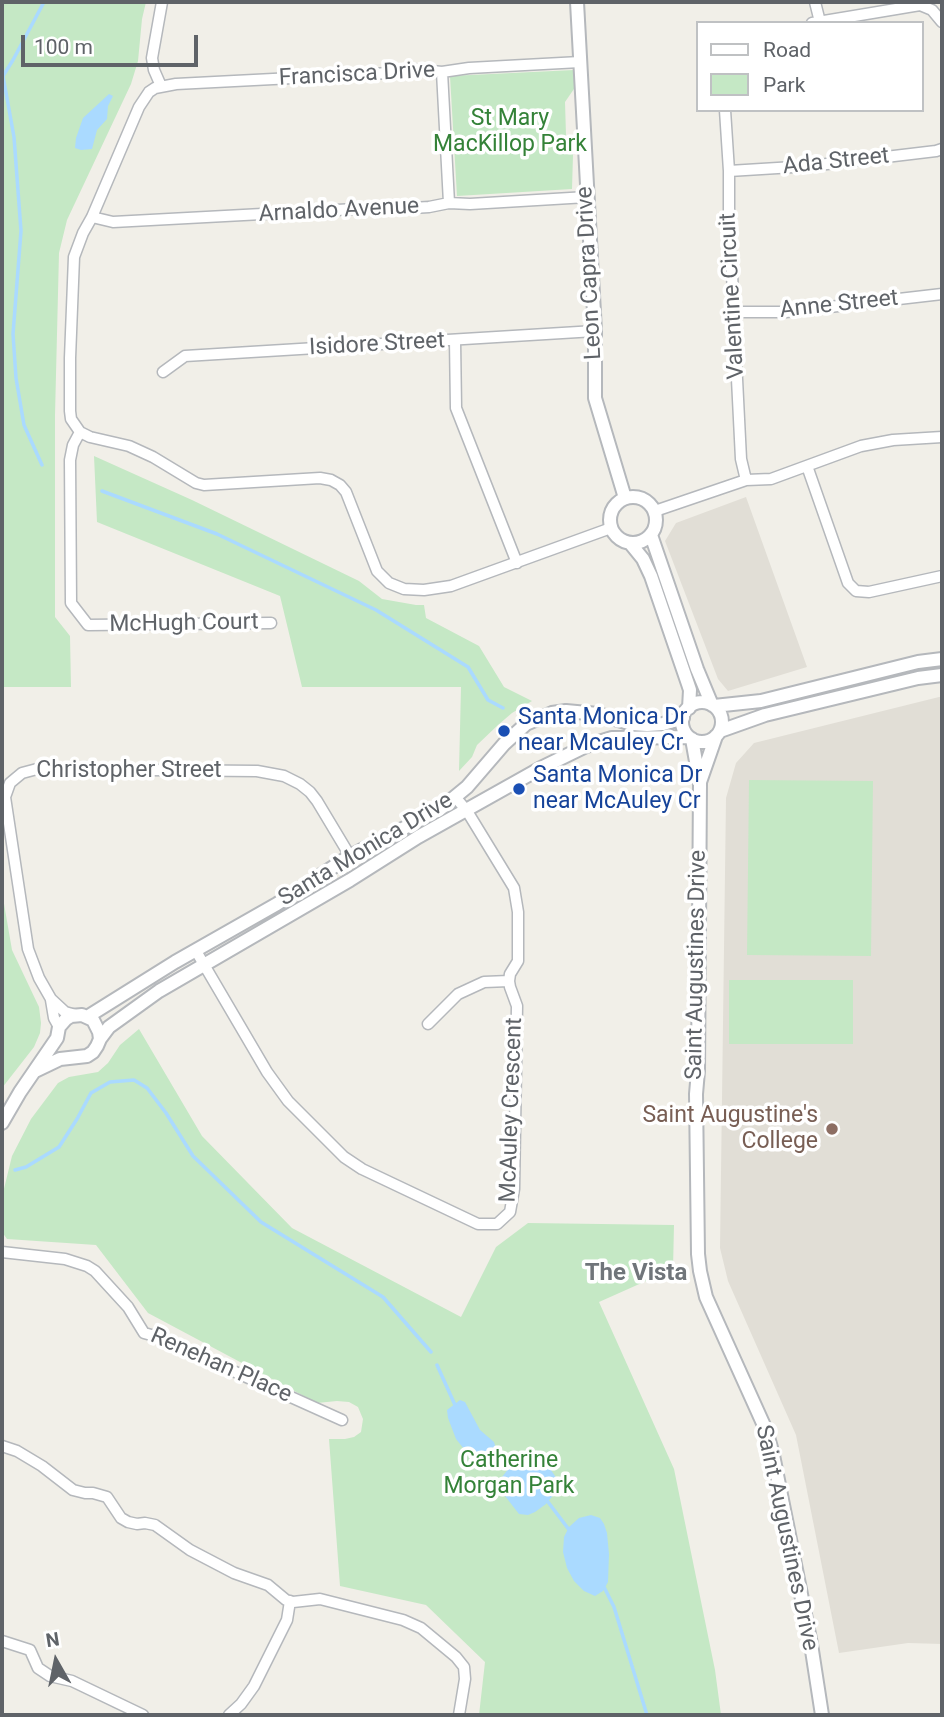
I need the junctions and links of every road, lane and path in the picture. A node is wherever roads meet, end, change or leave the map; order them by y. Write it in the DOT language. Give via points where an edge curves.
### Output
graph roads {
  1 [pos="162,2"];
  2 [pos="577,2"];
  3 [pos="815,2"];
  4 [pos="820,21"];
  5 [pos="826,21"];
  6 [pos="942,22"];
  7 [pos="580,62"];
  8 [pos="442,72"];
  9 [pos="161,86"];
  10 [pos="725,112"];
  11 [pos="942,149"];
  12 [pos="729,171"];
  13 [pos="587,197"];
  14 [pos="449,202"];
  15 [pos="92,217"];
  16 [pos="942,294"];
  17 [pos="736,312"];
  18 [pos="595,331"];
  19 [pos="455,340"];
  20 [pos="163,372"];
  21 [pos="80,432"];
  22 [pos="942,437"];
  23 [pos="807,466"];
  24 [pos="746,480"];
  25 [pos="625,498"];
  26 [pos="655,512"];
  27 [pos="611,527"];
  28 [pos="651,535"];
  29 [pos="630,542"];
  30 [pos="517,563"];
  31 [pos="942,576"];
  32 [pos="271,623"];
  33 [pos="942,659"];
  34 [pos="942,675"];
  35 [pos="713,706"];
  36 [pos="686,713"];
  37 [pos="718,734"];
  38 [pos="691,738"];
  39 [pos="6,780"];
  40 [pos="700,784"];
  41 [pos="456,798"];
  42 [pos="467,811"];
  43 [pos="350,856"];
  44 [pos="195,951"];
  45 [pos="203,964"];
  46 [pos="509,981"];
  47 [pos="51,999"];
  48 [pos="82,1016"];
  49 [pos="428,1024"];
  50 [pos="58,1033"];
  51 [pos="100,1039"];
  52 [pos="73,1057"];
  53 [pos="35,1071"];
  54 [pos="2,1123"];
  55 [pos="2,1252"];
  56 [pos="342,1420"];
  57 [pos="2,1446"];
  58 [pos="290,1601"];
  59 [pos="2,1641"];
  60 [pos="143,1715"];
  61 [pos="229,1715"];
  62 [pos="459,1715"];
  63 [pos="822,1715"];
  1 -- 9 [label="street" via="152,58"];
  2 -- 7 [label="street, Leon Capra Drive"];
  3 -- 4 [label="street"];
  5 -- 6 [label="street" via="920,5"];
  7 -- 8 [label="street, Francisca Drive"];
  7 -- 13 [label="street, Leon Capra Drive"];
  8 -- 9 [label="street, Francisca Drive" via="412,69"];
  8 -- 14 [label="street"];
  9 -- 15 [label="street" via="149,92 139,107"];
  10 -- 12 [label="street, Valentine Circuit"];
  11 -- 12 [label="street, Ada Street"];
  12 -- 17 [label="street, Valentine Circuit"];
  13 -- 14 [label="street, Arnaldo Avenue"];
  13 -- 18 [label="street, Leon Capra Drive"];
  14 -- 15 [label="street, Arnaldo Avenue" via="429,207 113,222"];
  15 -- 21 [label="street" via="74,257 69,402 71,419"];
  16 -- 17 [label="street, Anne Street" via="786,312"];
  17 -- 24 [label="street, Valentine Circuit" via="741,459"];
  18 -- 19 [label="street, Isidore Street"];
  18 -- 25 [label="street, Leon Capra Drive" via="595,398"];
  19 -- 20 [label="street, Isidore Street" via="185,356"];
  19 -- 30 [label="street" via="456,408"];
  21 -- 30 [label="street" via="129,446 204,485 331,480 346,492 377,571 404,590 451,586"];
  21 -- 32 [label="street, McHugh Court" via="70,460 71,603 88,625"];
  22 -- 23 [label="street" via="861,446"];
  23 -- 24 [label="street" via="771,479"];
  23 -- 31 [label="street" via="848,583 856,591"];
  24 -- 26 [label="street"];
  25 -- 26 [label="street" via="643,498"];
  25 -- 27 [label="street" via="615,505"];
  26 -- 28 [label="street"];
  27 -- 29 [label="street" via="618,538"];
  27 -- 30 [label="street"];
  28 -- 29 [label="street"];
  28 -- 35 [label="street"];
  29 -- 36 [label="street" via="651,576 690,690"];
  33 -- 35 [label="street" via="761,701"];
  34 -- 37 [label="street" via="765,715"];
  35 -- 36 [label="street" via="700,703"];
  35 -- 37 [label="street" via="722,718"];
  36 -- 38 [label="street" via="684,730"];
  36 -- 41 [label="street, Santa Monica Drive" via="663,724 647,725 581,711 537,718 516,732"];
  37 -- 38 [label="street" via="705,742"];
  37 -- 40 [label="street, Saint Augustines Drive"];
  38 -- 40 [label="street, Saint Augustines Drive"];
  38 -- 42 [label="street, Santa Monica Drive" via="612,738 586,746"];
  39 -- 43 [label="street, Christopher Street" via="37,769 271,772 310,792"];
  39 -- 47 [label="street, Christopher Street" via="28,949"];
  40 -- 63 [label="street, Saint Augustines Drive" via="696,1094 700,1271 706,1297 773,1455"];
  41 -- 42 [label="street, McAuley Crescent"];
  41 -- 43 [label="street, Santa Monica Drive"];
  42 -- 45 [label="street, Santa Monica Drive"];
  42 -- 46 [label="street, McAuley Crescent" via="514,888 518,961"];
  43 -- 44 [label="street, Santa Monica Drive"];
  44 -- 45 [label="street, McAuley Crescent"];
  44 -- 48 [label="street, Santa Monica Drive"];
  45 -- 46 [label="street, McAuley Crescent" via="288,1101 344,1157 478,1224 497,1224 510,1212 514,1189 517,1006"];
  45 -- 51 [label="street, Santa Monica Drive" via="122,1016"];
  46 -- 49 [label="street" via="484,982 458,994"];
  47 -- 48 [label="street" via="65,1012"];
  47 -- 50 [label="street, Christopher Street"];
  48 -- 50 [label="street, Santa Monica Drive" via="66,1019"];
  48 -- 51 [label="street" via="97,1026"];
  50 -- 52 [label="street" via="62,1050"];
  50 -- 53 [label="street, Santa Monica Drive"];
  51 -- 52 [label="street, Santa Monica Drive" via="87,1056"];
  52 -- 53 [label="street, Santa Monica Drive"];
  53 -- 54 [label="street, Santa Monica Drive"];
  55 -- 56 [label="street, Renehan Place" via="87,1266 128,1307 144,1333"];
  57 -- 58 [label="street" via="43,1466 73,1490 107,1497 128,1522 155,1525 190,1550 268,1585"];
  58 -- 61 [label="street" via="287,1620 254,1686"];
  58 -- 62 [label="street" via="320,1599 421,1628 464,1667"];
  59 -- 60 [label="street" via="30,1650 38,1668 50,1676 72,1681"];
}
